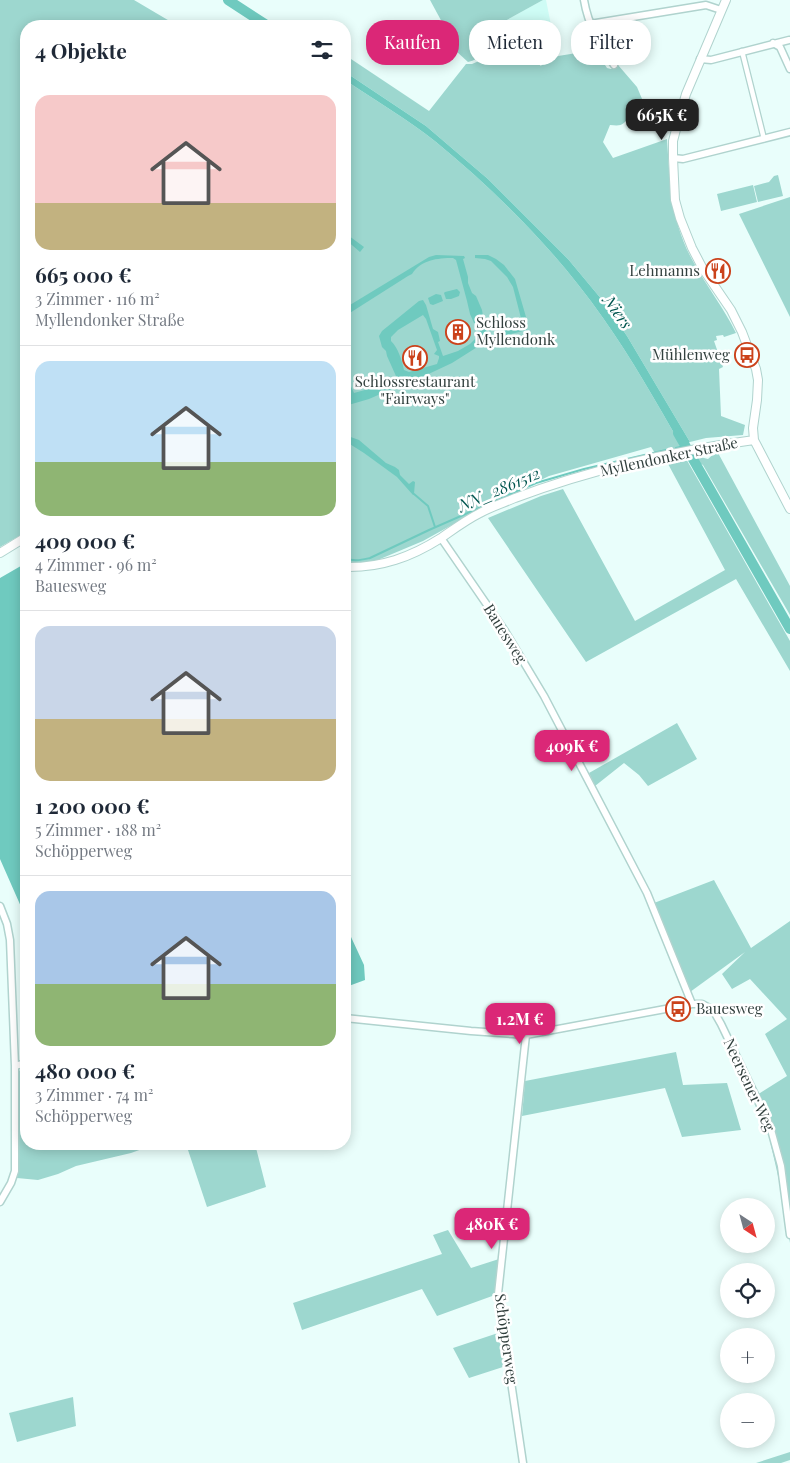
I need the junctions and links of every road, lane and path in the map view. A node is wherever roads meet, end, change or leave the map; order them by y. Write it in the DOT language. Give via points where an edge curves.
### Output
graph roads {
  1 [pos="584,0"];
  2 [pos="726,0"];
  3 [pos="721,10"];
  4 [pos="589,20"];
  5 [pos="614,20"];
  6 [pos="789,40"];
  7 [pos="773,43"];
  8 [pos="742,51"];
  9 [pos="700,59"];
  10 [pos="790,70"];
  11 [pos="790,132"];
  12 [pos="764,139"];
  13 [pos="672,158"];
  14 [pos="754,440"];
  15 [pos="790,509"];
  16 [pos="441,538"];
  17 [pos="20,541"];
  18 [pos="0,553"];
  19 [pos="351,567"];
  20 [pos="0,906"];
  21 [pos="3,923"];
  22 [pos="692,1004"];
  23 [pos="351,1019"];
  24 [pos="526,1035"];
  25 [pos="20,1065"];
  26 [pos="15,1066"];
  27 [pos="0,1202"];
  28 [pos="790,1235"];
  29 [pos="524,1463"];
  1 -- 4 [label="street"];
  2 -- 3 [label="street, Myllendonker Straße"];
  3 -- 5 [label="street" via="706,5"];
  3 -- 9 [label="street, Myllendonker Straße"];
  6 -- 7 [label="street"];
  7 -- 8 [label="street"];
  7 -- 10 [label="street" via="780,47"];
  8 -- 9 [label="street" via="711,60"];
  8 -- 12 [label="street"];
  9 -- 13 [label="street, Myllendonker Straße" via="678,122"];
  11 -- 12 [label="street"];
  12 -- 13 [label="street" via="683,159"];
  13 -- 14 [label="street, Myllendonker Straße" via="675,200 680,218 703,269 731,310 756,368"];
  14 -- 15 [label="street"];
  14 -- 16 [label="street, Myllendonker Straße" via="693,449 601,470 543,488 481,512"];
  16 -- 19 [label="street, Myllendonker Straße" via="397,560"];
  16 -- 22 [label="street, Bauesweg" via="505,631 544,696 647,893"];
  17 -- 18 [label="street"];
  20 -- 21 [label="street"];
  21 -- 26 [label="street" via="10,940"];
  22 -- 24 [label="street"];
  22 -- 28 [label="street, Neersener Weg" via="702,1004 713,1010 770,1126 781,1166"];
  23 -- 24 [label="street"];
  24 -- 29 [label="street, Schöpperweg" via="498,1294"];
  25 -- 26 [label="street"];
  26 -- 27 [label="street" via="15,1171"];
}
